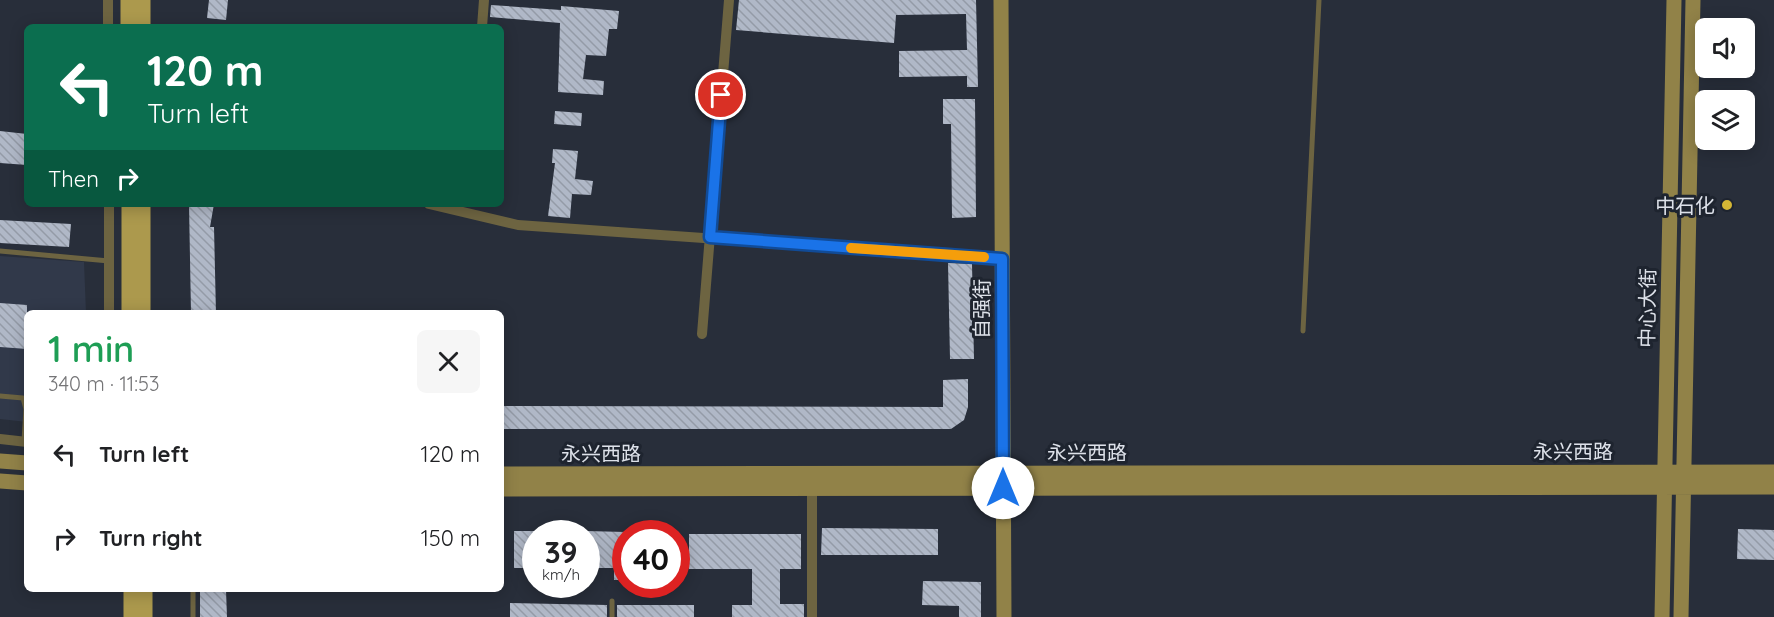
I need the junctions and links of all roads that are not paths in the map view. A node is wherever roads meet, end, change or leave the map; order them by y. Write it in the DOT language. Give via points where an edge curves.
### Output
graph roads {
  1 [pos="108,0"];
  2 [pos="128,0"];
  3 [pos="143,0"];
  4 [pos="484,0"];
  5 [pos="729,0"];
  6 [pos="1001,0"];
  7 [pos="1319,0"];
  8 [pos="1674,0"];
  9 [pos="1693,0"];
  10 [pos="108,24"];
  11 [pos="128,24"];
  12 [pos="143,24"];
  13 [pos="482,24"];
  14 [pos="109,207"];
  15 [pos="129,207"];
  16 [pos="143,207"];
  17 [pos="466,209"];
  18 [pos="710,237"];
  19 [pos="0,251"];
  20 [pos="1002,259"];
  21 [pos="109,261"];
  22 [pos="109,310"];
  23 [pos="129,310"];
  24 [pos="143,310"];
  25 [pos="1303,331"];
  26 [pos="702,334"];
  27 [pos="0,396"];
  28 [pos="24,402"];
  29 [pos="0,439"];
  30 [pos="24,441"];
  31 [pos="0,461"];
  32 [pos="24,463"];
  33 [pos="1774,472"];
  34 [pos="504,474"];
  35 [pos="1003,480"];
  36 [pos="1674,480"];
  37 [pos="0,481"];
  38 [pos="24,483"];
  39 [pos="1774,487"];
  40 [pos="812,488"];
  41 [pos="504,489"];
  42 [pos="131,592"];
  43 [pos="145,592"];
  44 [pos="193,592"];
  45 [pos="612,601"];
  46 [pos="131,617"];
  47 [pos="145,617"];
  48 [pos="193,617"];
  49 [pos="612,617"];
  50 [pos="812,617"];
  51 [pos="1004,617"];
  52 [pos="1662,617"];
  53 [pos="1681,617"];
  1 -- 10 [label="street"];
  2 -- 11 [label="main road"];
  3 -- 12 [label="main road"];
  4 -- 13 [label="street"];
  5 -- 18 [label="street"];
  6 -- 20 [label="main road, 自强街"];
  7 -- 25 [label="lane"];
  8 -- 36 [label="main road, 中心大街"];
  9 -- 36 [label="main road, 中心大街"];
  14 -- 21 [label="street"];
  15 -- 23 [label="main road"];
  16 -- 24 [label="main road"];
  17 -- 18 [label="street" via="518,225"];
  18 -- 20 [label="street"];
  18 -- 26 [label="street"];
  19 -- 21 [label="lane"];
  20 -- 35 [label="main road, 自强街"];
  21 -- 22 [label="street"];
  27 -- 28 [label="lane" via="23,398"];
  29 -- 30 [label="street"];
  31 -- 32 [label="main road"];
  33 -- 36 [label="main road"];
  34 -- 35 [label="main road, 永兴西路"];
  35 -- 36 [label="main road, 永兴西路"];
  35 -- 40 [label="main road, 永兴西路"];
  35 -- 51 [label="main road, 自强街"];
  36 -- 39 [label="main road"];
  36 -- 52 [label="main road, 中心大街"];
  36 -- 53 [label="main road, 中心大街"];
  37 -- 38 [label="main road"];
  40 -- 41 [label="main road, 永兴西路"];
  40 -- 50 [label="street"];
  42 -- 46 [label="main road"];
  43 -- 47 [label="main road"];
  44 -- 48 [label="lane"];
  45 -- 49 [label="lane"];
}
